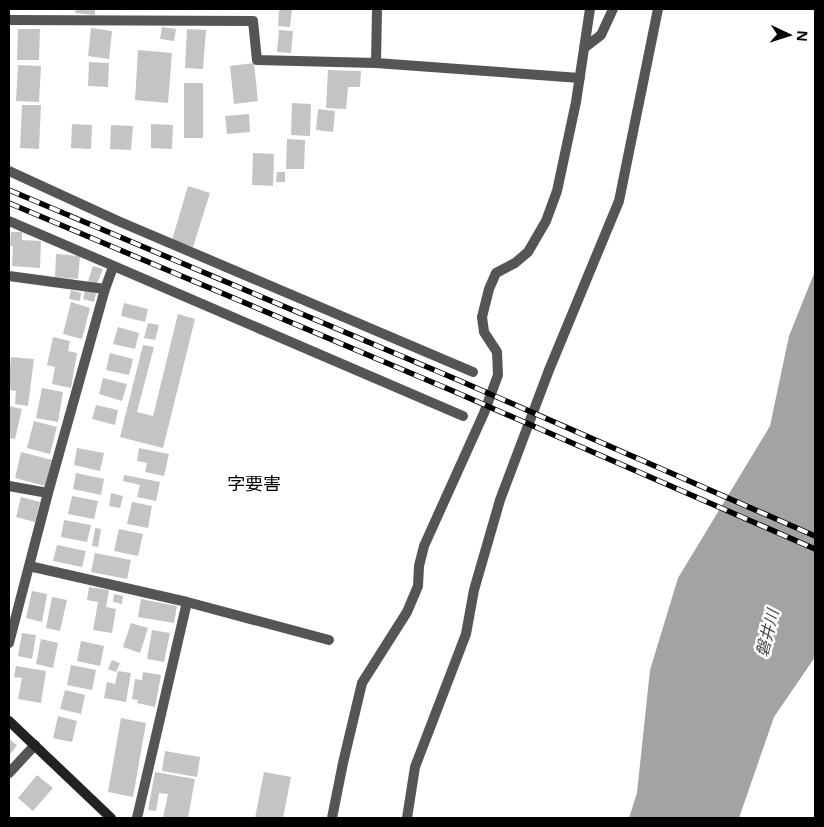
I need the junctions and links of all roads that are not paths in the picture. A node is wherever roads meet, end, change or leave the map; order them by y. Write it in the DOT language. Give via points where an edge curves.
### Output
graph roads {
  1 [pos="377,9"];
  2 [pos="590,9"];
  3 [pos="613,9"];
  4 [pos="658,9"];
  5 [pos="9,20"];
  6 [pos="584,48"];
  7 [pos="376,63"];
  8 [pos="580,78"];
  9 [pos="9,171"];
  10 [pos="9,221"];
  11 [pos="113,267"];
  12 [pos="9,276"];
  13 [pos="105,289"];
  14 [pos="473,372"];
  15 [pos="463,416"];
  16 [pos="9,486"];
  17 [pos="48,494"];
  18 [pos="29,566"];
  19 [pos="187,602"];
  20 [pos="329,640"];
  21 [pos="9,643"];
  22 [pos="9,721"];
  23 [pos="35,746"];
  24 [pos="9,772"];
  25 [pos="111,818"];
  26 [pos="137,818"];
  27 [pos="332,818"];
  28 [pos="407,818"];
  1 -- 7 [label="street"];
  2 -- 6 [label="street"];
  3 -- 6 [label="street" via="600,35"];
  4 -- 28 [label="street" via="620,201 548,370 500,500 474,590 466,634 415,767"];
  5 -- 7 [label="street" via="253,21 257,60"];
  6 -- 8 [label="street"];
  7 -- 8 [label="street"];
  8 -- 27 [label="street" via="557,191 546,221 528,252 496,274 488,289 482,317 484,332 497,352 498,375 424,546 418,586 407,612 362,683"];
  9 -- 14 [label="street" via="118,221"];
  10 -- 11 [label="street"];
  11 -- 13 [label="street"];
  11 -- 15 [label="street"];
  12 -- 13 [label="street"];
  13 -- 17 [label="street"];
  16 -- 17 [label="street"];
  17 -- 18 [label="street"];
  18 -- 19 [label="street"];
  18 -- 21 [label="street"];
  19 -- 20 [label="street"];
  19 -- 26 [label="street"];
  22 -- 23 [label="street"];
  23 -- 24 [label="street"];
  23 -- 25 [label="street"];
}
